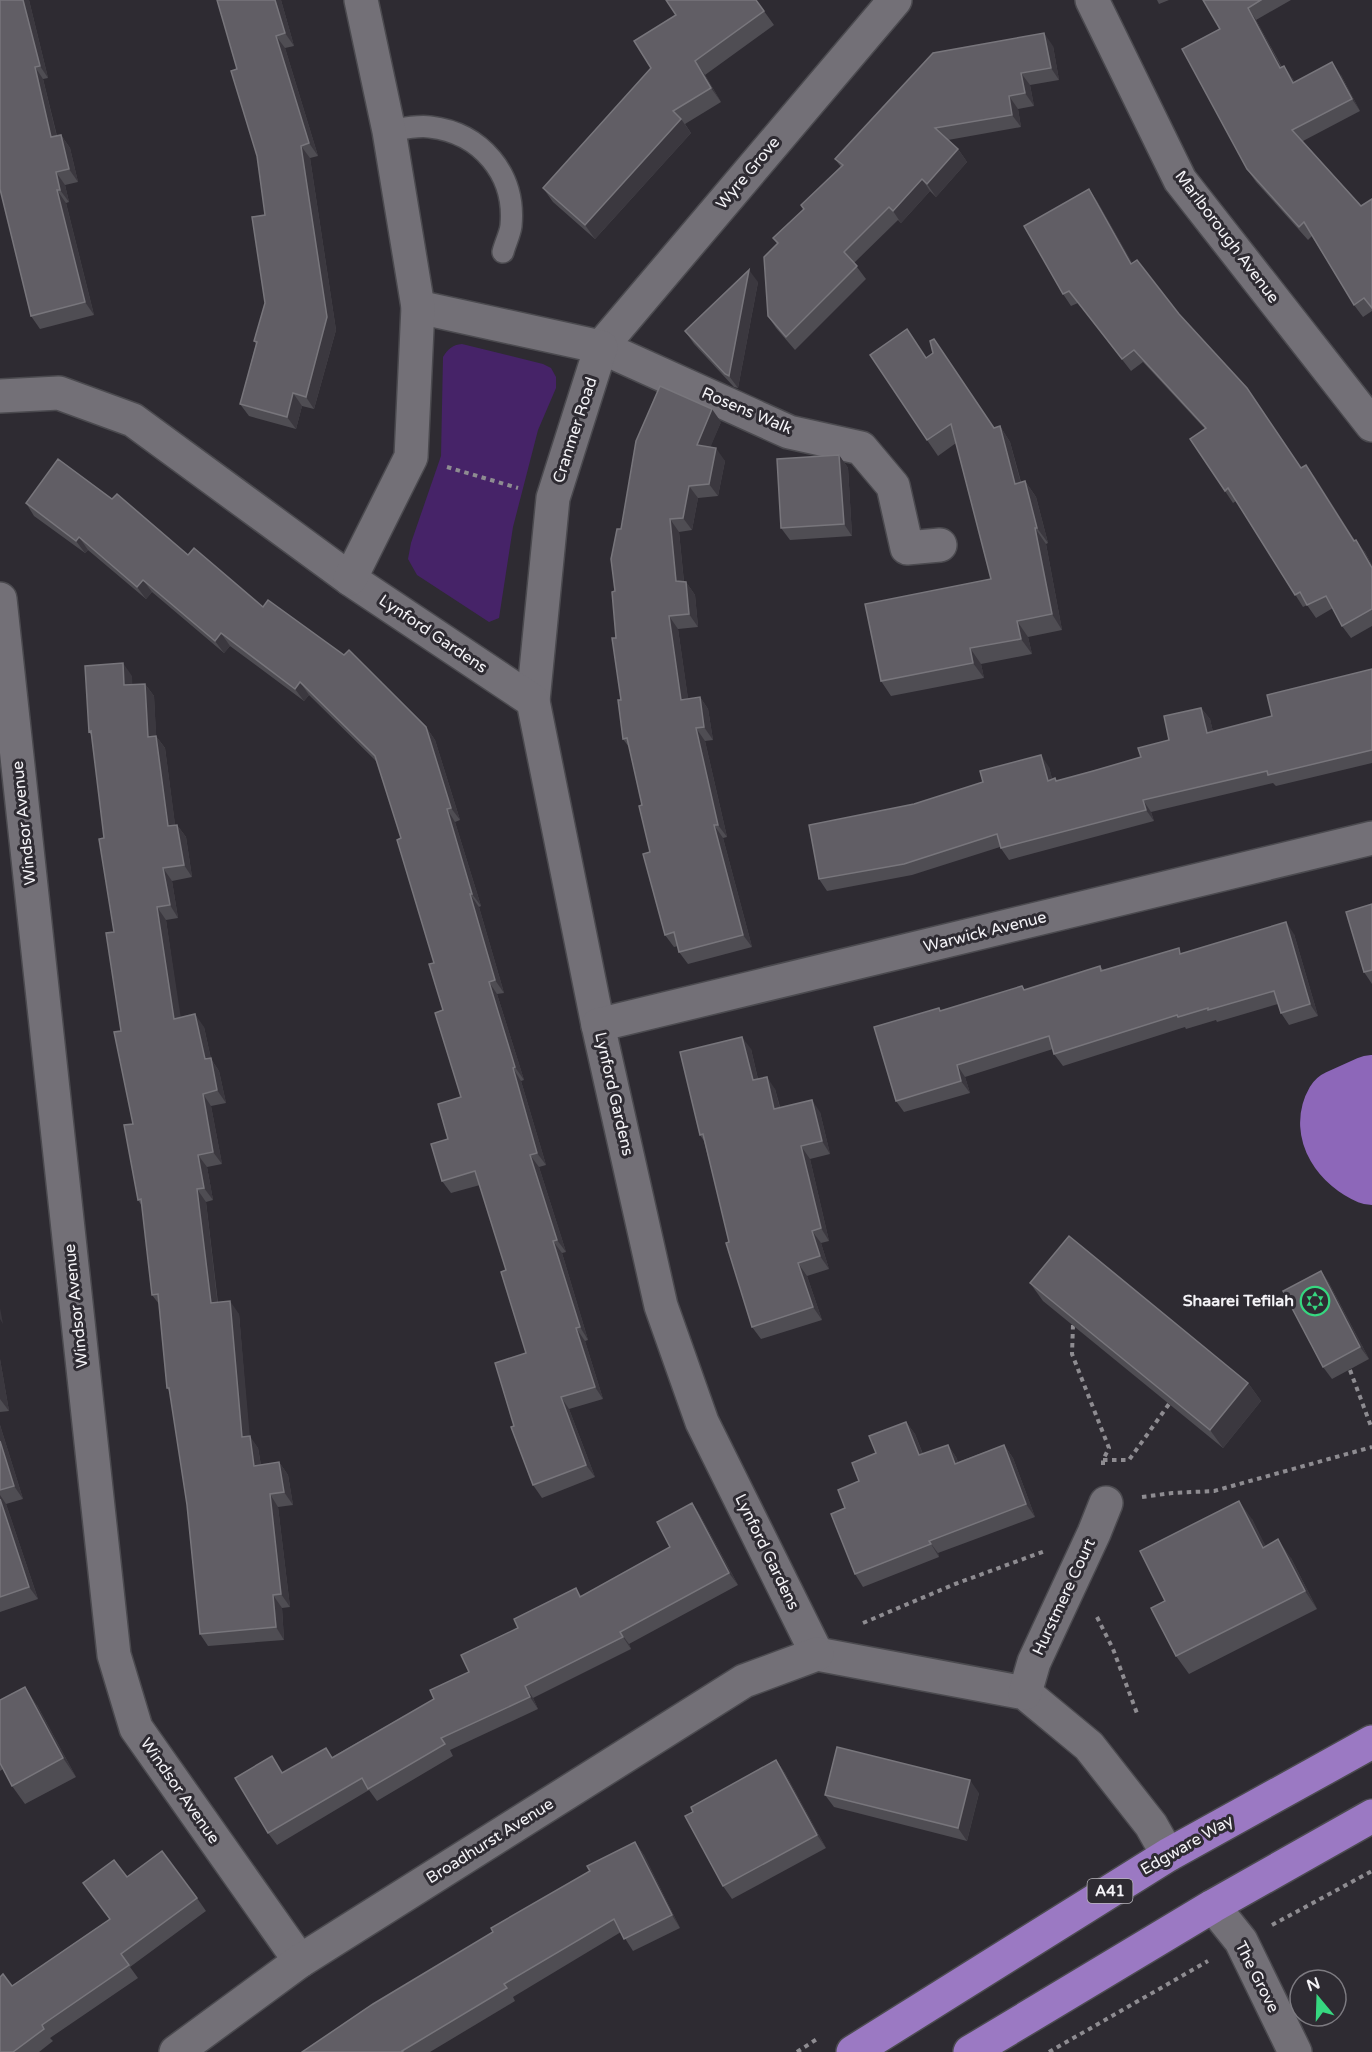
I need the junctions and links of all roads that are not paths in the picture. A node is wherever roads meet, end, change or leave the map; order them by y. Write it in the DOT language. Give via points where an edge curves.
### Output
graph roads {
  1 [pos="361,0"];
  2 [pos="895,0"];
  3 [pos="1092,0"];
  4 [pos="388,131"];
  5 [pos="503,252"];
  6 [pos="418,307"];
  7 [pos="602,347"];
  8 [pos="0,396"];
  9 [pos="1372,425"];
  10 [pos="940,544"];
  11 [pos="350,579"];
  12 [pos="0,599"];
  13 [pos="533,701"];
  14 [pos="1372,838"];
  15 [pos="598,1025"];
  16 [pos="1106,1503"];
  17 [pos="817,1654"];
  18 [pos="1025,1693"];
  19 [pos="1372,1742"];
  20 [pos="1372,1816"];
  21 [pos="1168,1855"];
  22 [pos="1213,1906"];
  23 [pos="300,1961"];
  24 [pos="176,2052"];
  25 [pos="853,2052"];
  26 [pos="970,2052"];
  27 [pos="1295,2052"];
  1 -- 4 [label="street"];
  2 -- 7 [label="street, Wyre Grove"];
  3 -- 9 [label="street, Marlborough Avenue" via="1180,180"];
  4 -- 5 [label="lane" via="428,126 455,133 480,146 509,188 511,226"];
  4 -- 6 [label="street"];
  6 -- 7 [label="street"];
  6 -- 11 [label="street" via="411,457"];
  7 -- 10 [label="street, Rosens Walk" via="789,432 861,448 893,486 907,548"];
  7 -- 13 [label="street, Cranmer Road" via="553,498"];
  8 -- 11 [label="street, Lynford Gardens" via="59,393 133,420"];
  11 -- 13 [label="street, Lynford Gardens"];
  12 -- 23 [label="street, Windsor Avenue" via="114,1655 136,1728"];
  13 -- 15 [label="street, Lynford Gardens"];
  14 -- 15 [label="street, Warwick Avenue"];
  15 -- 17 [label="street, Lynford Gardens" via="661,1306 702,1422"];
  16 -- 18 [label="street, Hurstmere Court" via="1034,1662"];
  17 -- 18 [label="street"];
  17 -- 23 [label="street, Broadhurst Avenue" via="744,1681"];
  18 -- 21 [label="street" via="1089,1746 1151,1825"];
  19 -- 21 [label="highway, Edgware Way / A41"];
  20 -- 22 [label="highway"];
  21 -- 25 [label="highway, Edgware Way / A41"];
  22 -- 26 [label="highway"];
  22 -- 27 [label="street, The Grove" via="1241,1941"];
  23 -- 24 [label="street, Broadhurst Avenue"];
}
